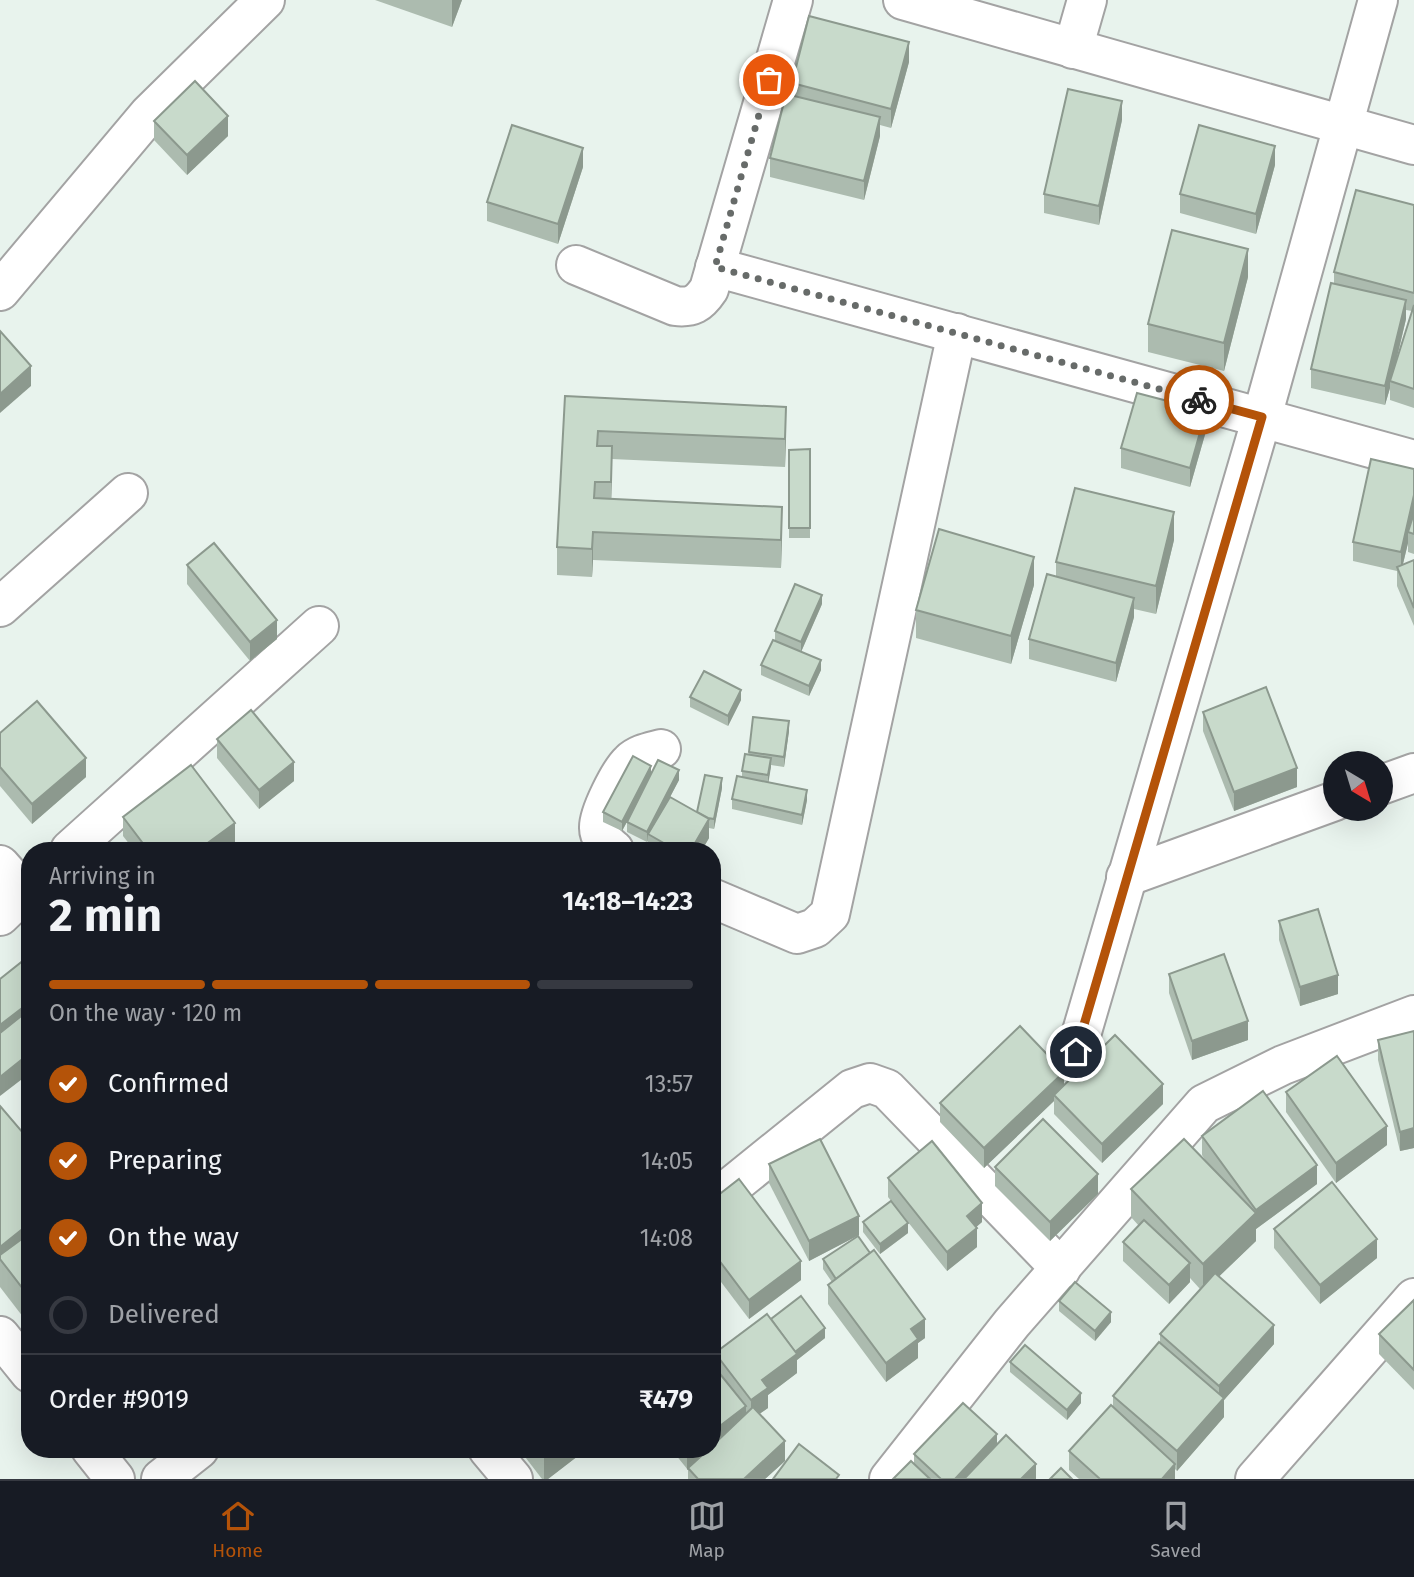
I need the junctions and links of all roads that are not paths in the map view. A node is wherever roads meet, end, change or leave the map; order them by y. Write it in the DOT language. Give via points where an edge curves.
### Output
graph roads {
  1 [pos="265,0"];
  2 [pos="793,0"];
  3 [pos="903,0"];
  4 [pos="1087,0"];
  5 [pos="1378,0"];
  6 [pos="1073,49"];
  7 [pos="1342,124"];
  8 [pos="1414,145"];
  9 [pos="576,265"];
  10 [pos="715,267"];
  11 [pos="0,291"];
  12 [pos="957,333"];
  13 [pos="1262,417"];
  14 [pos="1414,460"];
  15 [pos="128,493"];
  16 [pos="0,607"];
  17 [pos="319,626"];
  18 [pos="661,749"];
  19 [pos="1414,773"];
  20 [pos="1393,781"];
  21 [pos="1323,805"];
  22 [pos="79,842"];
  23 [pos="605,842"];
  24 [pos="1126,877"];
  25 [pos="721,902"];
  26 [pos="1414,1015"];
  27 [pos="1076,1052"];
  28 [pos="721,1195"];
  29 [pos="1061,1269"];
  30 [pos="1414,1297"];
  31 [pos="0,1336"];
  32 [pos="21,1362"];
  33 [pos="98,1458"];
  34 [pos="187,1458"];
  35 [pos="496,1458"];
  36 [pos="115,1479"];
  37 [pos="161,1479"];
  38 [pos="513,1479"];
  39 [pos="889,1479"];
  40 [pos="1255,1479"];
  1 -- 11 [label="street" via="149,114"];
  2 -- 10 [label="street"];
  3 -- 6 [label="street"];
  4 -- 6 [label="street"];
  5 -- 7 [label="street"];
  6 -- 7 [label="street"];
  7 -- 8 [label="street"];
  7 -- 13 [label="street"];
  9 -- 10 [label="street" via="689,308 709,289"];
  10 -- 12 [label="street"];
  12 -- 13 [label="street"];
  12 -- 25 [label="street" via="830,914 815,928 797,934"];
  13 -- 14 [label="street"];
  13 -- 24 [label="street"];
  15 -- 16 [label="street"];
  17 -- 22 [label="street"];
  18 -- 23 [label="street" via="627,764 602,814 599,827"];
  19 -- 20 [label="street"];
  21 -- 24 [label="street"];
  24 -- 27 [label="street"];
  26 -- 29 [label="street" via="1283,1065 1204,1104"];
  28 -- 29 [label="street" via="852,1089 870,1083 887,1089"];
  29 -- 39 [label="street" via="1012,1323"];
  30 -- 40 [label="street"];
  31 -- 32 [label="street"];
  33 -- 36 [label="street"];
  34 -- 37 [label="street"];
  35 -- 38 [label="street"];
}
